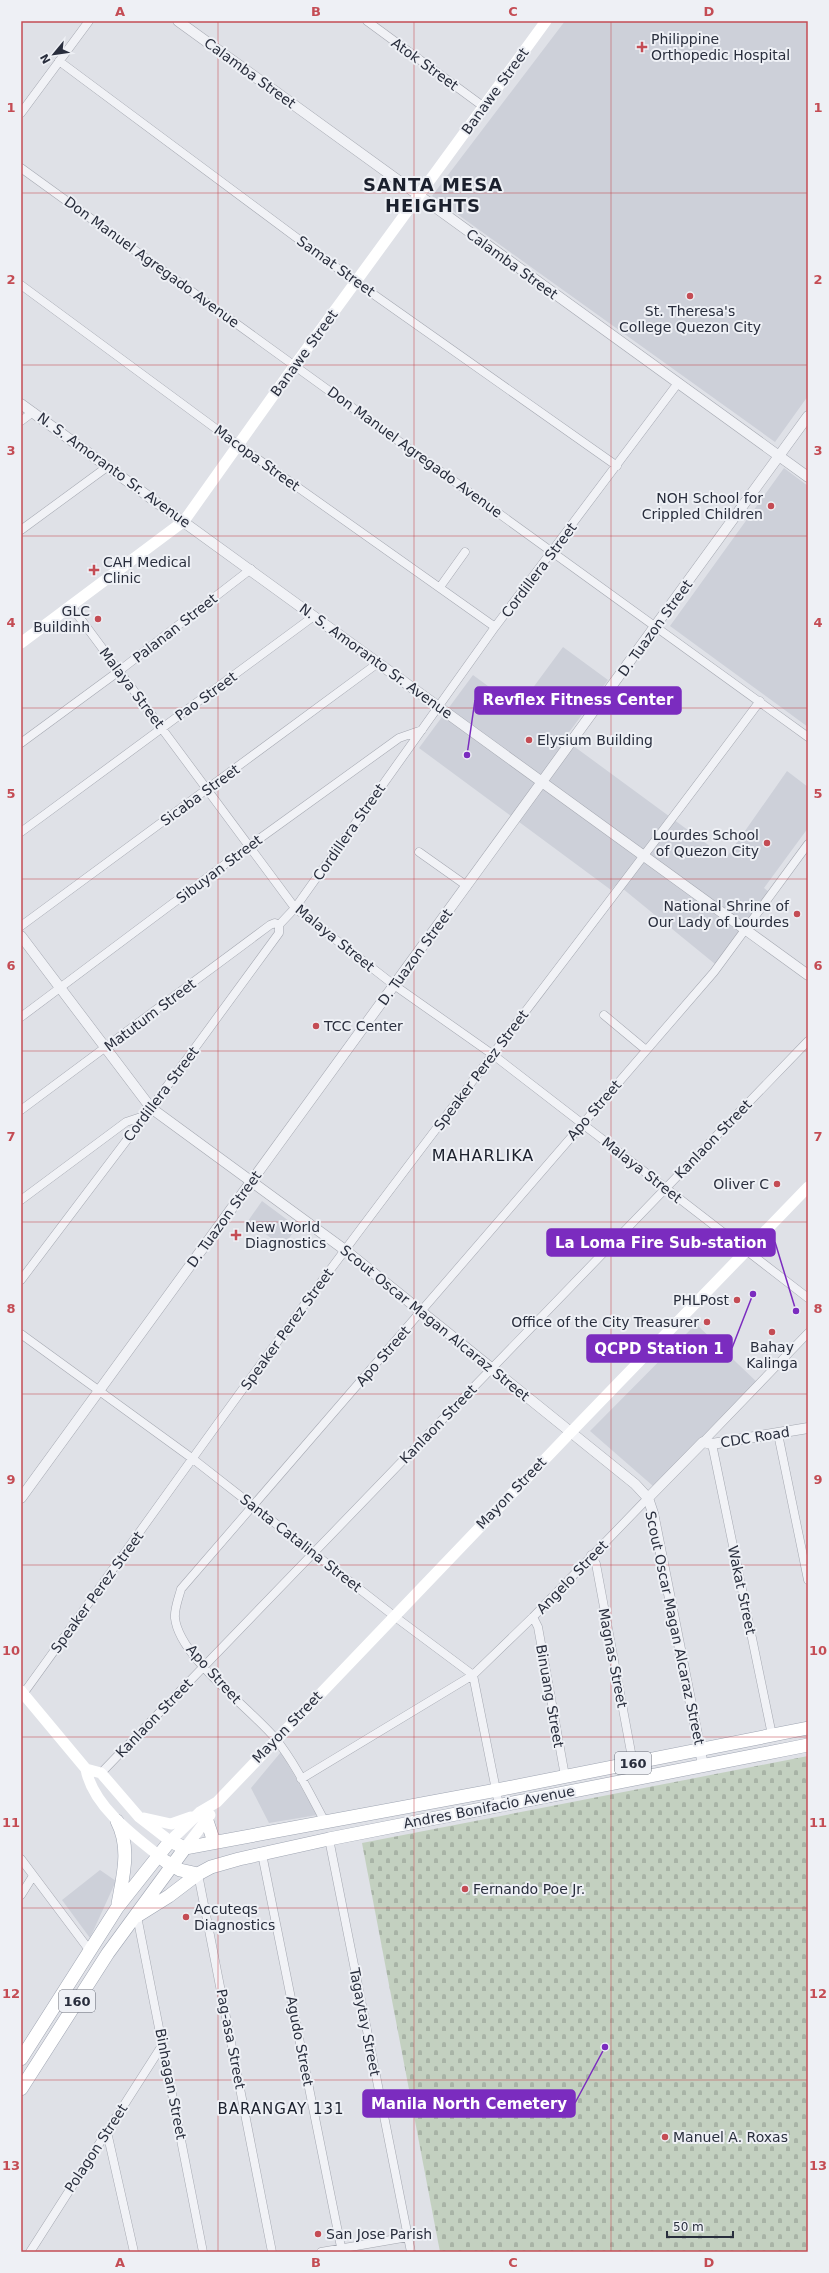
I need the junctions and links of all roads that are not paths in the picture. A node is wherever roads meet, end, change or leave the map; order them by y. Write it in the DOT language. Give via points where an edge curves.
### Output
graph roads {
  1 [pos="89,21"];
  2 [pos="178,21"];
  3 [pos="367,21"];
  4 [pos="546,21"];
  5 [pos="59,61"];
  6 [pos="484,107"];
  7 [pos="21,113"];
  8 [pos="21,168"];
  9 [pos="418,196"];
  10 [pos="356,282"];
  11 [pos="21,286"];
  12 [pos="295,364"];
  13 [pos="678,383"];
  14 [pos="21,404"];
  15 [pos="33,412"];
  16 [pos="808,416"];
  17 [pos="21,421"];
  18 [pos="238,445"];
  19 [pos="779,456"];
  20 [pos="617,466"];
  21 [pos="107,467"];
  22 [pos="808,477"];
  23 [pos="184,520"];
  24 [pos="21,530"];
  25 [pos="465,552"];
  26 [pos="553,552"];
  27 [pos="251,570"];
  28 [pos="440,587"];
  29 [pos="71,606"];
  30 [pos="314,616"];
  31 [pos="657,626"];
  32 [pos="495,627"];
  33 [pos="21,643"];
  34 [pos="378,663"];
  35 [pos="119,671"];
  36 [pos="760,701"];
  37 [pos="440,707"];
  38 [pos="162,728"];
  39 [pos="422,730"];
  40 [pos="808,737"];
  41 [pos="21,743"];
  42 [pos="543,782"];
  43 [pos="207,790"];
  44 [pos="21,832"];
  45 [pos="808,844"];
  46 [pos="248,847"];
  47 [pos="419,852"];
  48 [pos="645,856"];
  49 [pos="467,886"];
  50 [pos="295,908"];
  51 [pos="279,925"];
  52 [pos="21,926"];
  53 [pos="746,930"];
  54 [pos="21,936"];
  55 [pos="808,975"];
  56 [pos="394,985"];
  57 [pos="60,989"];
  58 [pos="604,1015"];
  59 [pos="21,1017"];
  60 [pos="808,1040"];
  61 [pos="105,1048"];
  62 [pos="646,1050"];
  63 [pos="492,1054"];
  64 [pos="21,1110"];
  65 [pos="148,1112"];
  66 [pos="583,1124"];
  67 [pos="251,1181"];
  68 [pos="808,1187"];
  69 [pos="664,1188"];
  70 [pos="21,1200"];
  71 [pos="345,1250"];
  72 [pos="747,1251"];
  73 [pos="21,1280"];
  74 [pos="808,1298"];
  75 [pos="421,1312"];
  76 [pos="808,1333"];
  77 [pos="21,1334"];
  78 [pos="492,1368"];
  79 [pos="100,1391"];
  80 [pos="808,1428"];
  81 [pos="570,1432"];
  82 [pos="778,1434"];
  83 [pos="707,1443"];
  84 [pos="193,1459"];
  85 [pos="21,1498"];
  86 [pos="648,1498"];
  87 [pos="254,1506"];
  88 [pos="313,1552"];
  89 [pos="591,1555"];
  90 [pos="808,1580"];
  91 [pos="394,1616"];
  92 [pos="533,1617"];
  93 [pos="204,1667"];
  94 [pos="472,1675"];
  95 [pos="22,1693"];
  96 [pos="808,1728"];
  97 [pos="772,1735"];
  98 [pos="275,1739"];
  99 [pos="808,1745"];
  100 [pos="700,1750"];
  101 [pos="633,1762"];
  102 [pos="703,1765"];
  103 [pos="86,1769"];
  104 [pos="101,1773"];
  105 [pos="565,1776"];
  106 [pos="301,1779"];
  107 [pos="497,1790"];
  108 [pos="499,1805"];
  109 [pos="139,1817"];
  110 [pos="204,1817"];
  111 [pos="117,1821"];
  112 [pos="325,1822"];
  113 [pos="329,1839"];
  114 [pos="170,1841"];
  115 [pos="217,1842"];
  116 [pos="185,1848"];
  117 [pos="262,1854"];
  118 [pos="158,1855"];
  119 [pos="21,1860"];
  120 [pos="173,1866"];
  121 [pos="198,1874"];
  122 [pos="33,1876"];
  123 [pos="21,1895"];
  124 [pos="117,1908"];
  125 [pos="137,1916"];
  126 [pos="90,1951"];
  127 [pos="163,2044"];
  128 [pos="21,2058"];
  129 [pos="21,2089"];
  130 [pos="107,2132"];
  131 [pos="408,2238"];
  132 [pos="342,2250"];
  133 [pos="30,2252"];
  134 [pos="134,2252"];
  135 [pos="203,2252"];
  136 [pos="272,2252"];
  137 [pos="321,2252"];
  138 [pos="411,2252"];
  1 -- 5 [label="street"];
  2 -- 9 [label="street, Calamba Street"];
  3 -- 6 [label="street, Atok Street"];
  4 -- 6 [label="main road, Banawe Street"];
  5 -- 7 [label="street"];
  5 -- 10 [label="street, Samat Street"];
  6 -- 9 [label="main road, Banawe Street"];
  8 -- 12 [label="street, Don Manuel Agregado Avenue"];
  9 -- 10 [label="main road, Banawe Street"];
  9 -- 13 [label="street, Calamba Street"];
  10 -- 12 [label="main road, Banawe Street"];
  10 -- 20 [label="street, Samat Street"];
  11 -- 18 [label="street, Macopa Street"];
  12 -- 18 [label="main road, Banawe Street"];
  12 -- 26 [label="street, Don Manuel Agregado Avenue"];
  13 -- 19 [label="street, Calamba Street"];
  13 -- 20 [label="street, Cordillera Street"];
  14 -- 15 [label="street, N. S. Amoranto Sr. Avenue"];
  15 -- 17 [label="street"];
  15 -- 21 [label="street, N. S. Amoranto Sr. Avenue"];
  16 -- 19 [label="street, D. Tuazon Street"];
  18 -- 23 [label="main road, Banawe Street"];
  18 -- 28 [label="street, Macopa Street"];
  19 -- 22 [label="street, Calamba Street"];
  19 -- 31 [label="street, D. Tuazon Street"];
  20 -- 26 [label="street, Cordillera Street"];
  21 -- 23 [label="street, N. S. Amoranto Sr. Avenue"];
  21 -- 24 [label="street"];
  23 -- 27 [label="street, N. S. Amoranto Sr. Avenue"];
  23 -- 29 [label="main road, Banawe Street"];
  25 -- 28 [label="street"];
  26 -- 31 [label="street, Don Manuel Agregado Avenue"];
  26 -- 32 [label="street, Cordillera Street"];
  27 -- 30 [label="street, N. S. Amoranto Sr. Avenue"];
  27 -- 35 [label="street, Palanan Street"];
  28 -- 32 [label="street, Macopa Street"];
  29 -- 33 [label="main road, Banawe Street"];
  29 -- 35 [label="street, Malaya Street"];
  30 -- 34 [label="street, N. S. Amoranto Sr. Avenue"];
  30 -- 38 [label="street, Pao Street"];
  31 -- 36 [label="street, Don Manuel Agregado Avenue"];
  31 -- 42 [label="street, D. Tuazon Street"];
  32 -- 37 [label="street, Cordillera Street"];
  34 -- 37 [label="street, N. S. Amoranto Sr. Avenue"];
  34 -- 43 [label="street, Sicaba Street"];
  35 -- 38 [label="street, Malaya Street"];
  35 -- 41 [label="street, Palanan Street"];
  36 -- 40 [label="street, Don Manuel Agregado Avenue"];
  36 -- 48 [label="street, Speaker Perez Street"];
  37 -- 39 [label="street, Cordillera Street"];
  37 -- 42 [label="street, N. S. Amoranto Sr. Avenue"];
  38 -- 43 [label="street, Malaya Street"];
  38 -- 44 [label="street, Pao Street"];
  39 -- 46 [label="street, Sibuyan Street" via="400,738"];
  39 -- 50 [label="street, Cordillera Street"];
  42 -- 48 [label="street, N. S. Amoranto Sr. Avenue"];
  42 -- 49 [label="street, D. Tuazon Street"];
  43 -- 46 [label="street, Malaya Street"];
  43 -- 52 [label="street, Sicaba Street"];
  45 -- 53 [label="street, Apo Street"];
  46 -- 50 [label="street, Malaya Street"];
  46 -- 57 [label="street, Sibuyan Street"];
  47 -- 49 [label="street"];
  48 -- 53 [label="street, N. S. Amoranto Sr. Avenue"];
  48 -- 63 [label="street, Speaker Perez Street"];
  49 -- 56 [label="street, D. Tuazon Street"];
  50 -- 51 [label="street, Cordillera Street"];
  50 -- 56 [label="street, Malaya Street"];
  51 -- 61 [label="street, Matutum Street" via="270,925"];
  51 -- 65 [label="street, Cordillera Street" via="279,934"];
  53 -- 55 [label="street, N. S. Amoranto Sr. Avenue"];
  53 -- 62 [label="street, Apo Street" via="714,972"];
  54 -- 57 [label="street, Scout Oscar Magan Alcaraz Street"];
  56 -- 63 [label="street, Malaya Street"];
  56 -- 67 [label="street, D. Tuazon Street"];
  57 -- 59 [label="street, Sibuyan Street"];
  57 -- 61 [label="street, Scout Oscar Magan Alcaraz Street"];
  58 -- 62 [label="street"];
  60 -- 69 [label="street, Kanlaon Street"];
  61 -- 64 [label="street, Matutum Street"];
  61 -- 65 [label="street, Scout Oscar Magan Alcaraz Street"];
  62 -- 66 [label="street, Apo Street"];
  63 -- 66 [label="street, Malaya Street"];
  63 -- 71 [label="street, Speaker Perez Street"];
  65 -- 67 [label="street, Scout Oscar Magan Alcaraz Street"];
  65 -- 70 [label="street" via="126,1122"];
  65 -- 73 [label="street, Cordillera Street"];
  66 -- 69 [label="street, Malaya Street"];
  66 -- 75 [label="street, Apo Street"];
  67 -- 71 [label="street, Scout Oscar Magan Alcaraz Street"];
  67 -- 79 [label="street, D. Tuazon Street"];
  68 -- 72 [label="main road, Mayon Street"];
  69 -- 72 [label="street, Malaya Street"];
  69 -- 78 [label="street, Kanlaon Street"];
  71 -- 75 [label="street, Scout Oscar Magan Alcaraz Street"];
  71 -- 84 [label="street, Speaker Perez Street"];
  72 -- 74 [label="street, Malaya Street"];
  72 -- 81 [label="main road, Mayon Street"];
  75 -- 78 [label="street, Scout Oscar Magan Alcaraz Street"];
  75 -- 87 [label="street, Apo Street"];
  76 -- 83 [label="street, Angelo Street"];
  77 -- 79 [label="street, Santa Catalina Street"];
  78 -- 81 [label="street, Scout Oscar Magan Alcaraz Street"];
  78 -- 88 [label="street, Kanlaon Street"];
  79 -- 84 [label="street, Santa Catalina Street"];
  79 -- 85 [label="street, D. Tuazon Street"];
  80 -- 82 [label="street, CDC Road"];
  81 -- 86 [label="street, Scout Oscar Magan Alcaraz Street" via="635,1484"];
  81 -- 91 [label="main road, Mayon Street"];
  82 -- 83 [label="street, CDC Road"];
  82 -- 90 [label="street"];
  83 -- 86 [label="street, Angelo Street"];
  83 -- 97 [label="street, Wakat Street"];
  84 -- 87 [label="street, Santa Catalina Street"];
  84 -- 95 [label="street, Speaker Perez Street"];
  86 -- 89 [label="street, Angelo Street"];
  86 -- 100 [label="street, Scout Oscar Magan Alcaraz Street"];
  87 -- 88 [label="street, Santa Catalina Street"];
  87 -- 93 [label="street, Apo Street" via="182,1588 180,1594 175,1617 178,1631"];
  88 -- 91 [label="street, Santa Catalina Street"];
  88 -- 93 [label="street, Kanlaon Street"];
  89 -- 92 [label="street, Angelo Street"];
  89 -- 101 [label="street, Magnas Street" via="596,1564"];
  91 -- 94 [label="street, Santa Catalina Street"];
  91 -- 98 [label="main road, Mayon Street"];
  92 -- 94 [label="street, Angelo Street"];
  92 -- 105 [label="street, Binuang Street" via="538,1627"];
  93 -- 98 [label="street, Apo Street"];
  93 -- 104 [label="street, Kanlaon Street"];
  94 -- 106 [label="street, Angelo Street"];
  94 -- 107 [label="street"];
  95 -- 103 [label="main road"];
  96 -- 97 [label="main road, Andres Bonifacio Avenue / 160"];
  97 -- 100 [label="main road, Andres Bonifacio Avenue / 160"];
  98 -- 106 [label="street, Apo Street"];
  98 -- 110 [label="main road, Mayon Street"];
  99 -- 102 [label="main road, Andres Bonifacio Avenue / 160"];
  100 -- 101 [label="main road, Andres Bonifacio Avenue / 160"];
  100 -- 102 [label="street, Scout Oscar Magan Alcaraz Street"];
  101 -- 105 [label="main road, Andres Bonifacio Avenue / 160"];
  102 -- 108 [label="main road, Andres Bonifacio Avenue / 160"];
  103 -- 104 [label="main road"];
  103 -- 111 [label="main road" via="88,1783"];
  104 -- 109 [label="main road"];
  105 -- 107 [label="main road, Andres Bonifacio Avenue / 160"];
  106 -- 112 [label="street, Apo Street"];
  107 -- 108 [label="street"];
  107 -- 112 [label="main road, Andres Bonifacio Avenue / 160"];
  108 -- 113 [label="main road, Andres Bonifacio Avenue / 160"];
  109 -- 110 [label="main road" via="172,1824"];
  109 -- 114 [label="main road"];
  110 -- 114 [label="main road, Mayon Street"];
  110 -- 115 [label="main road"];
  110 -- 116 [label="main road, Mayon Street"];
  111 -- 118 [label="main road"];
  111 -- 124 [label="main road" via="126,1847"];
  112 -- 115 [label="main road, Andres Bonifacio Avenue / 160"];
  113 -- 117 [label="main road, Andres Bonifacio Avenue / 160"];
  113 -- 131 [label="street, Tagaytay Street"];
  114 -- 116 [label="main road"];
  114 -- 118 [label="main road, 160"];
  115 -- 116 [label="main road, Andres Bonifacio Avenue / 160"];
  116 -- 120 [label="main road, 160"];
  117 -- 121 [label="main road, Andres Bonifacio Avenue / 160" via="210,1867"];
  117 -- 132 [label="street, Agudo Street"];
  118 -- 120 [label="main road"];
  118 -- 124 [label="main road, 160"];
  119 -- 122 [label="street"];
  120 -- 121 [label="main road"];
  120 -- 125 [label="main road, 160"];
  121 -- 125 [label="main road, Andres Bonifacio Avenue"];
  121 -- 136 [label="street, Pag-asa Street"];
  122 -- 123 [label="street"];
  122 -- 126 [label="street"];
  124 -- 126 [label="main road, 160"];
  125 -- 127 [label="street, Binhagan Street"];
  125 -- 129 [label="main road, 160" via="108,1953"];
  126 -- 128 [label="main road, 160"];
  127 -- 130 [label="street, Polagon Street"];
  127 -- 135 [label="street, Binhagan Street"];
  130 -- 133 [label="street, Polagon Street"];
  130 -- 134 [label="street"];
  131 -- 132 [label="street"];
  131 -- 138 [label="street, Tagaytay Street"];
  132 -- 137 [label="street"];
}
